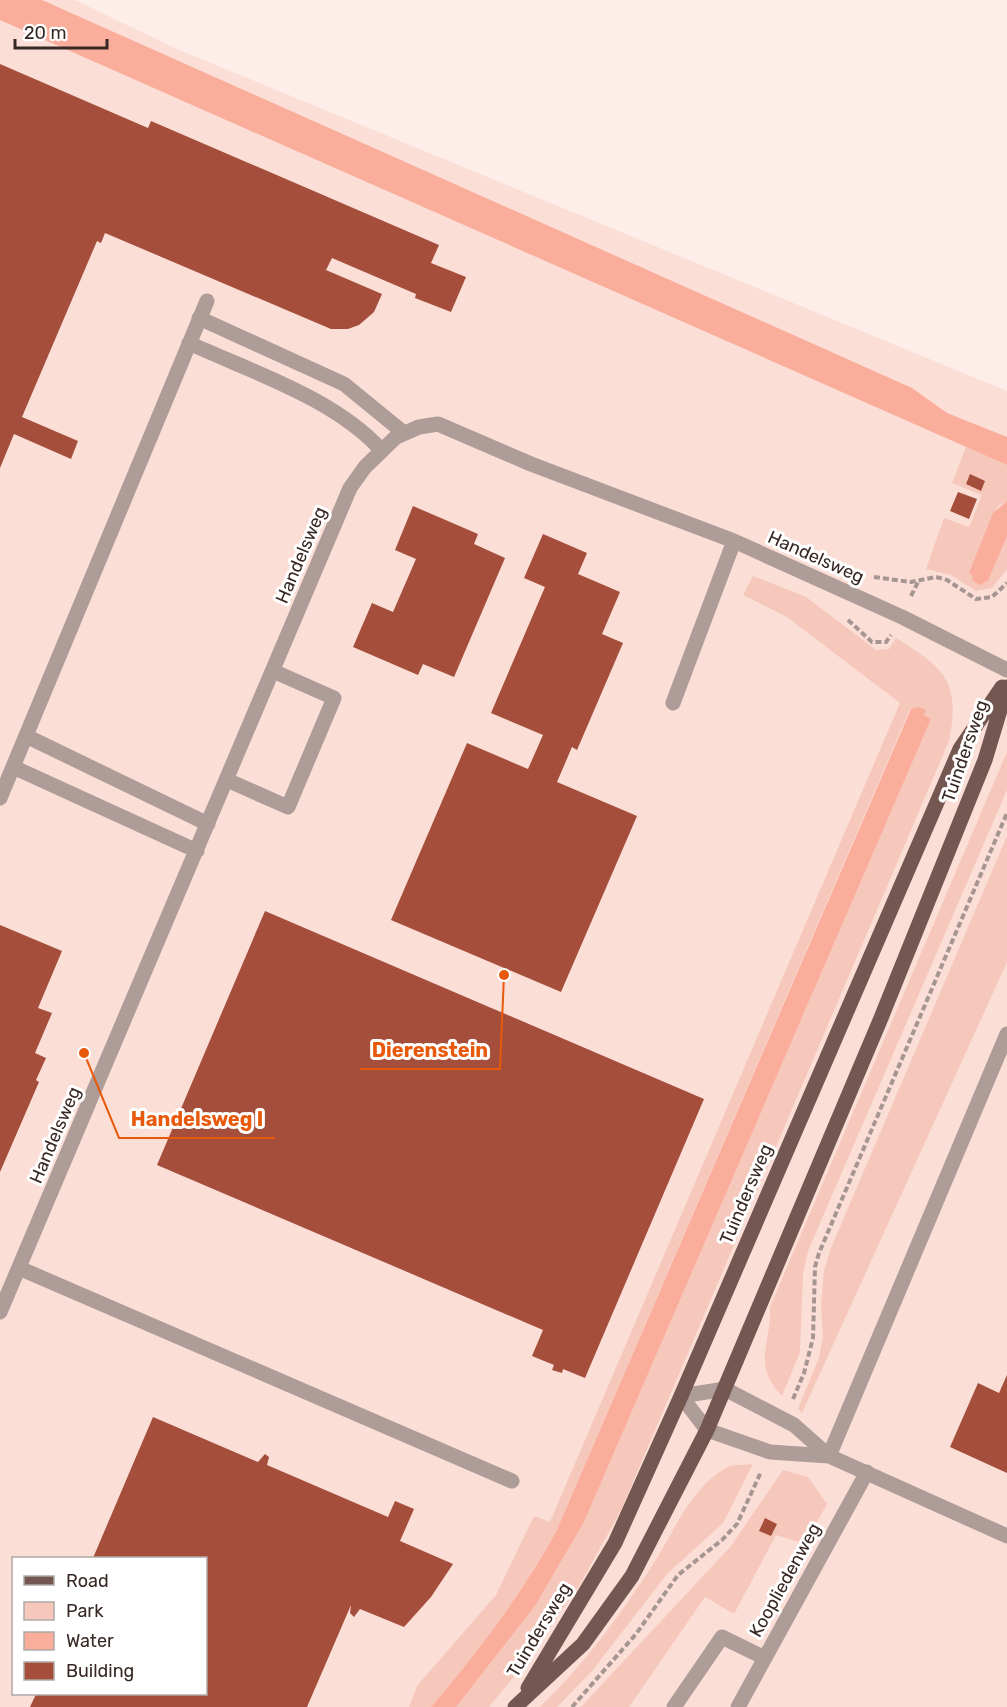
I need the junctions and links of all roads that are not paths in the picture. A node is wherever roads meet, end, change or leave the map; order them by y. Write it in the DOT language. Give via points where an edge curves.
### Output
graph roads {
  1 [pos="207,301"];
  2 [pos="200,318"];
  3 [pos="189,343"];
  4 [pos="404,433"];
  5 [pos="382,450"];
  6 [pos="734,542"];
  7 [pos="1007,670"];
  8 [pos="273,671"];
  9 [pos="1007,679"];
  10 [pos="1007,687"];
  11 [pos="673,703"];
  12 [pos="26,736"];
  13 [pos="13,767"];
  14 [pos="227,780"];
  15 [pos="0,798"];
  16 [pos="208,824"];
  17 [pos="197,851"];
  18 [pos="1007,1035"];
  19 [pos="19,1268"];
  20 [pos="0,1312"];
  21 [pos="725,1389"];
  22 [pos="681,1396"];
  23 [pos="707,1430"];
  24 [pos="829,1456"];
  25 [pos="867,1472"];
  26 [pos="512,1481"];
  27 [pos="1007,1536"];
  28 [pos="765,1658"];
  29 [pos="517,1705"];
  30 [pos="674,1707"];
  31 [pos="738,1707"];
  1 -- 2 [label="street"];
  2 -- 3 [label="street"];
  2 -- 4 [label="street" via="344,384"];
  3 -- 5 [label="street" via="338,411"];
  3 -- 12 [label="street"];
  4 -- 5 [label="street, Handelsweg"];
  4 -- 6 [label="street, Handelsweg" via="438,424"];
  5 -- 8 [label="street, Handelsweg" via="350,488"];
  6 -- 7 [label="street, Handelsweg" via="902,617"];
  6 -- 11 [label="street"];
  8 -- 14 [label="street, Handelsweg"];
  8 -- 14 [label="street" via="334,698 288,807"];
  9 -- 22 [label="main road, Tuindersweg" via="960,749"];
  10 -- 21 [label="main road, Tuindersweg" via="985,760"];
  12 -- 13 [label="street"];
  12 -- 16 [label="street"];
  13 -- 15 [label="street"];
  13 -- 17 [label="street"];
  14 -- 16 [label="street, Handelsweg"];
  16 -- 17 [label="street, Handelsweg"];
  17 -- 19 [label="street, Handelsweg"];
  18 -- 24 [label="street"];
  19 -- 20 [label="street, Handelsweg"];
  19 -- 26 [label="street"];
  21 -- 22 [label="street"];
  21 -- 23 [label="main road, Tuindersweg"];
  21 -- 24 [label="street" via="784,1420"];
  22 -- 23 [label="street"];
  22 -- 29 [label="main road, Tuindersweg" via="615,1543"];
  23 -- 24 [label="street" via="770,1452"];
  23 -- 29 [label="main road, Tuindersweg" via="632,1576 583,1644"];
  24 -- 25 [label="street"];
  25 -- 27 [label="street"];
  25 -- 28 [label="street, Koopliedenweg"];
  28 -- 30 [label="street" via="722,1637"];
  28 -- 31 [label="street, Koopliedenweg"];
}
